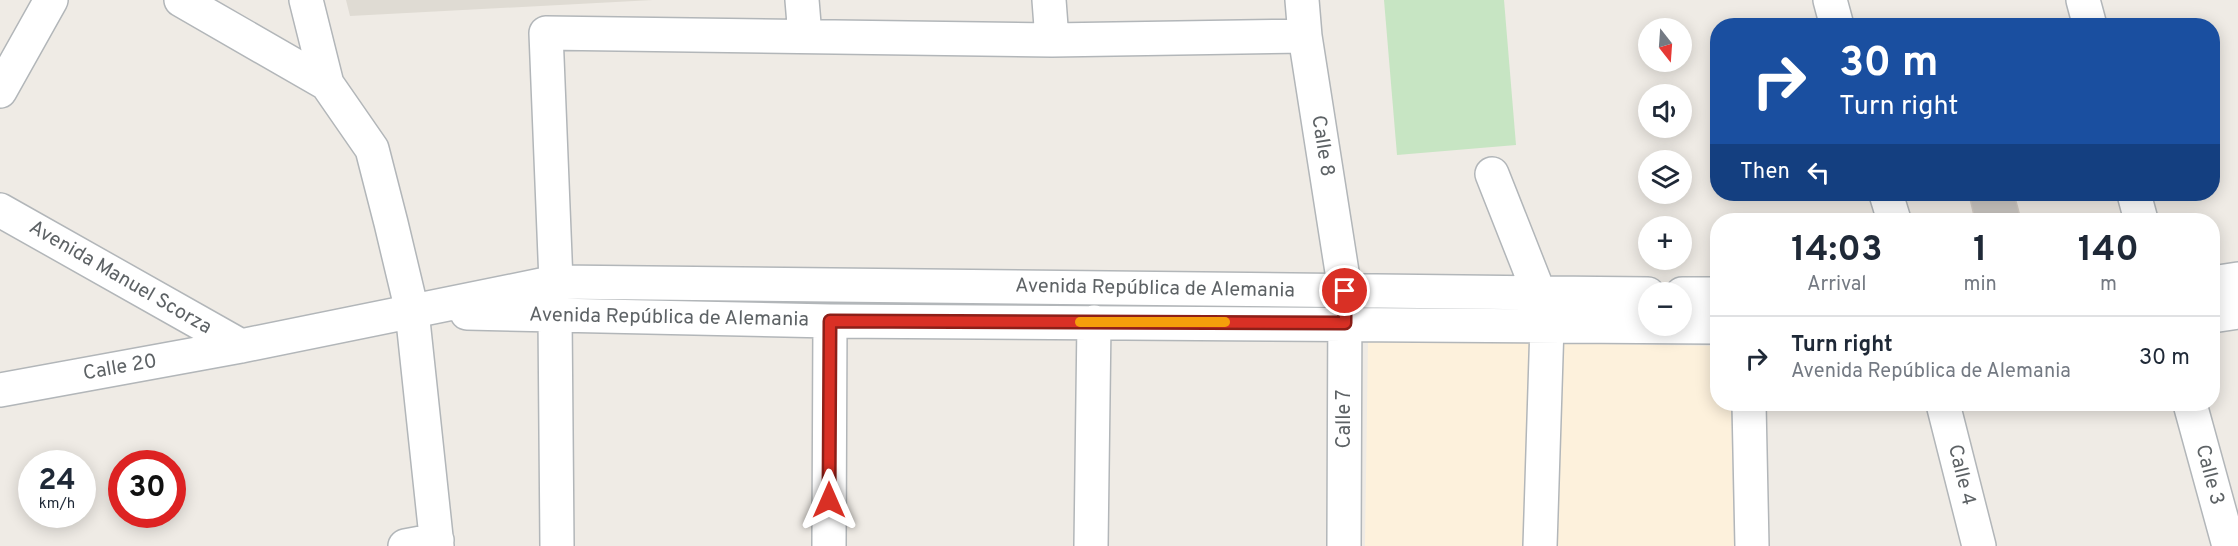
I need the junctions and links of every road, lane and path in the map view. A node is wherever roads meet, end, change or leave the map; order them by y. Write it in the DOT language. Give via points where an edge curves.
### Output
graph roads {
  1 [pos="51,0"];
  2 [pos="181,0"];
  3 [pos="306,0"];
  4 [pos="802,0"];
  5 [pos="1049,0"];
  6 [pos="1302,0"];
  7 [pos="1830,0"];
  8 [pos="2083,0"];
  9 [pos="1835,18"];
  10 [pos="2088,18"];
  11 [pos="805,36"];
  12 [pos="1305,36"];
  13 [pos="1052,40"];
  14 [pos="327,84"];
  15 [pos="0,91"];
  16 [pos="1492,174"];
  17 [pos="0,210"];
  18 [pos="2238,279"];
  19 [pos="556,282"];
  20 [pos="2220,282"];
  21 [pos="1539,293"];
  22 [pos="1638,294"];
  23 [pos="1692,294"];
  24 [pos="1710,294"];
  25 [pos="1345,307"];
  26 [pos="412,311"];
  27 [pos="2238,312"];
  28 [pos="2220,315"];
  29 [pos="555,316"];
  30 [pos="830,321"];
  31 [pos="1094,322"];
  32 [pos="1547,325"];
  33 [pos="1710,327"];
  34 [pos="241,346"];
  35 [pos="0,390"];
  36 [pos="1749,411"];
  37 [pos="1945,411"];
  38 [pos="2192,411"];
  39 [pos="437,543"];
  40 [pos="405,546"];
  41 [pos="557,546"];
  42 [pos="829,546"];
  43 [pos="1091,546"];
  44 [pos="1344,546"];
  45 [pos="1540,546"];
  46 [pos="1752,546"];
  47 [pos="1979,546"];
  48 [pos="2229,546"];
  1 -- 15 [label="street"];
  2 -- 14 [label="street"];
  3 -- 14 [label="street"];
  4 -- 11 [label="street"];
  5 -- 13 [label="street"];
  6 -- 12 [label="street, Calle 8"];
  7 -- 9 [label="street"];
  8 -- 10 [label="street"];
  11 -- 13 [label="street"];
  11 -- 19 [label="street" via="546,33"];
  12 -- 13 [label="street"];
  12 -- 25 [label="street, Calle 8"];
  14 -- 26 [label="street" via="372,149"];
  16 -- 21 [label="street"];
  17 -- 34 [label="street, Avenida Manuel Scorza"];
  18 -- 20 [label="street"];
  19 -- 25 [label="street, Avenida República de Alemania"];
  19 -- 26 [label="street, Avenida República de Alemania"];
  21 -- 22 [label="street, Avenida República de Alemania"];
  21 -- 25 [label="street, Avenida República de Alemania"];
  23 -- 24 [label="street"];
  25 -- 31 [label="street, Avenida República de Alemania"];
  25 -- 32 [label="street, Avenida República de Alemania"];
  25 -- 44 [label="street, Calle 7"];
  26 -- 29 [label="street, Avenida República de Alemania"];
  26 -- 34 [label="street, Avenida República de Alemania"];
  26 -- 39 [label="street"];
  27 -- 28 [label="street"];
  29 -- 30 [label="street, Avenida República de Alemania"];
  29 -- 41 [label="street"];
  30 -- 31 [label="street, Avenida República de Alemania"];
  30 -- 42 [label="street"];
  31 -- 43 [label="street"];
  32 -- 33 [label="street, Avenida República de Alemania"];
  32 -- 45 [label="street"];
  34 -- 35 [label="street, Calle 20"];
  36 -- 46 [label="street"];
  37 -- 47 [label="street, Calle 4"];
  38 -- 48 [label="street, Calle 3"];
  39 -- 40 [label="street"];
}
